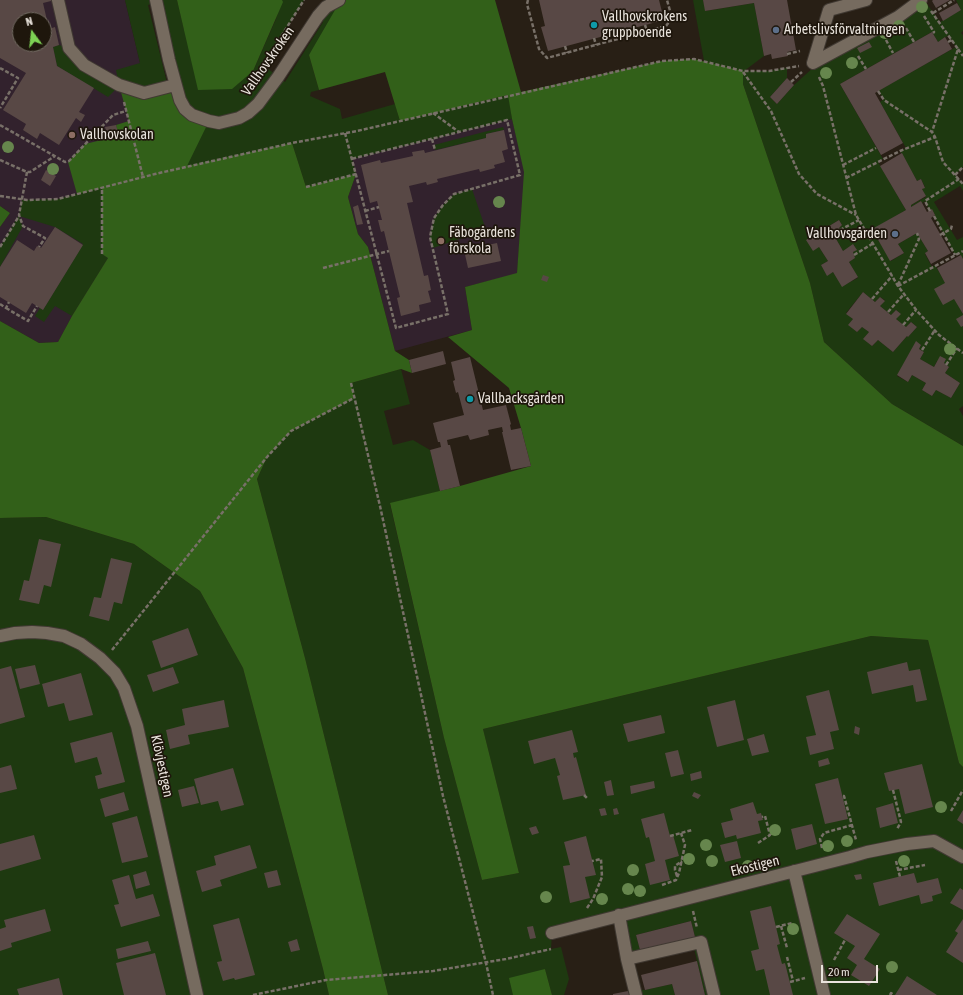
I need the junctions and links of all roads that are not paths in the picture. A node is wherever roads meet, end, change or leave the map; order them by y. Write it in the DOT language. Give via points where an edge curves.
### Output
graph roads {
  1 [pos="58,0"];
  2 [pos="156,0"];
  3 [pos="338,0"];
  4 [pos="866,0"];
  5 [pos="925,3"];
  6 [pos="176,85"];
  7 [pos="0,636"];
  8 [pos="963,857"];
  9 [pos="794,872"];
  10 [pos="619,915"];
  11 [pos="552,933"];
  12 [pos="627,959"];
  13 [pos="196,995"];
  14 [pos="636,995"];
  15 [pos="714,995"];
  16 [pos="824,995"];
  1 -- 6 [label="street" via="69,48 84,65 119,86 144,93"];
  2 -- 6 [label="street, Vallhovskroken"];
  3 -- 6 [label="street, Vallhovskroken" via="326,7 318,16 264,98 239,118 220,122 192,115 180,100"];
  4 -- 5 [label="street" via="829,10 814,63"];
  7 -- 13 [label="street, Klövjestigen" via="32,632 64,636 81,644 100,658 115,673 124,688 137,726"];
  8 -- 9 [label="street, Ekostigen" via="934,841 859,854"];
  9 -- 10 [label="street, Ekostigen"];
  9 -- 16 [label="street"];
  10 -- 11 [label="street, Ekostigen"];
  10 -- 12 [label="street"];
  12 -- 14 [label="street"];
  12 -- 15 [label="street" via="701,942"];
}
